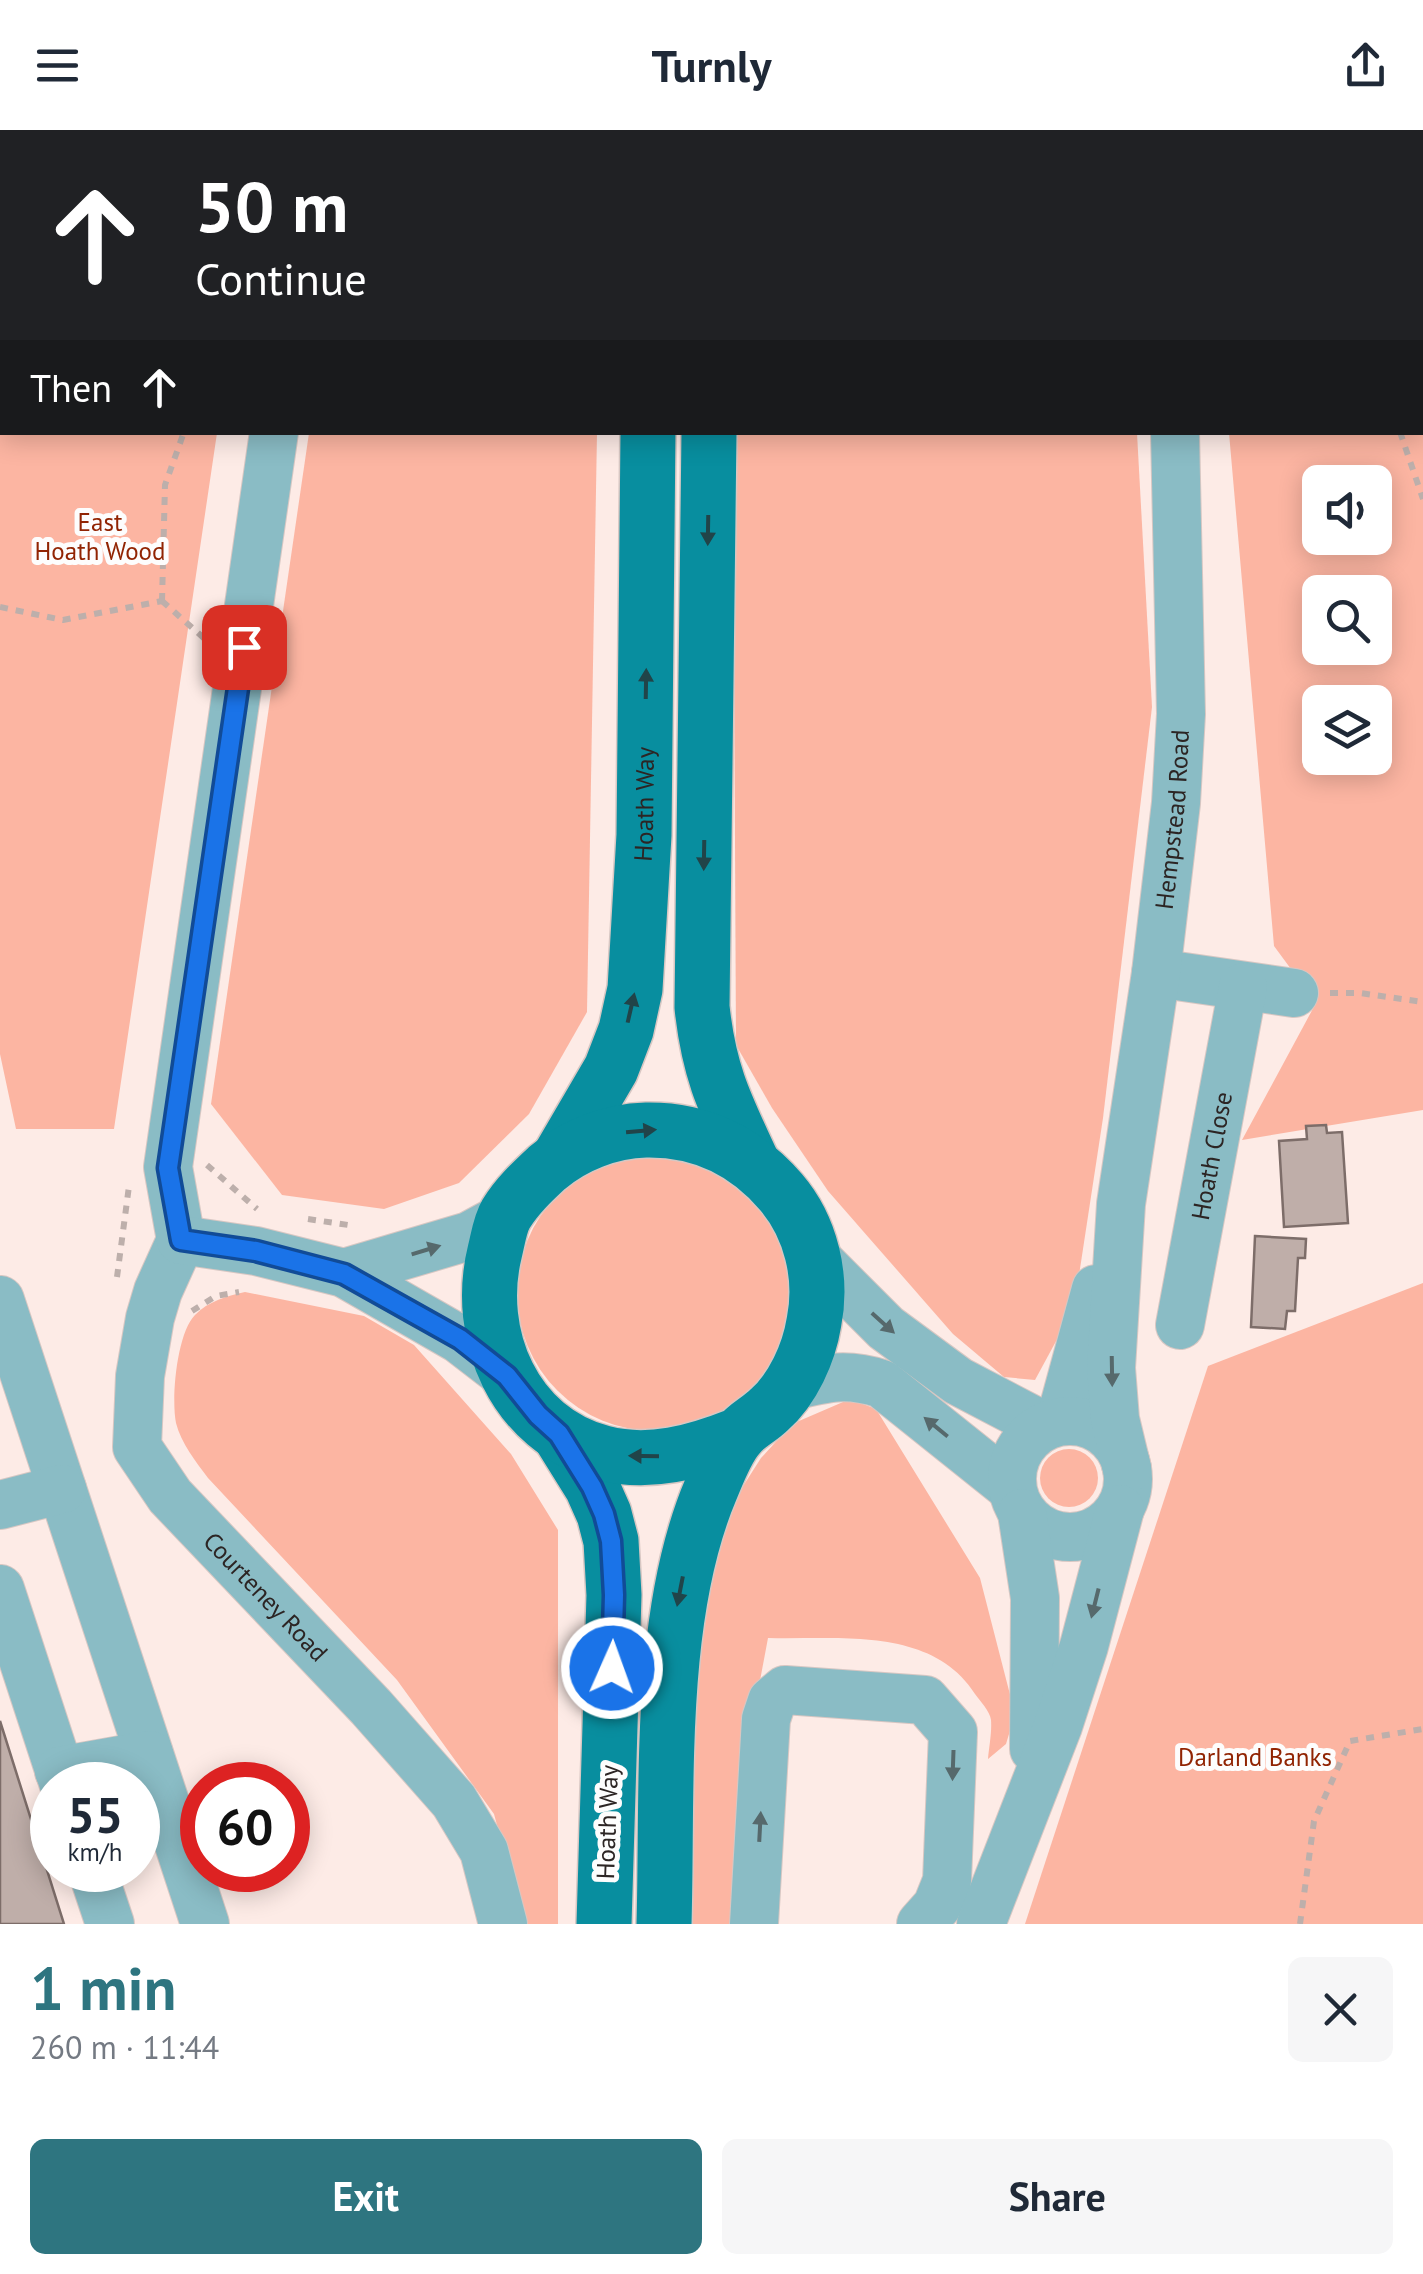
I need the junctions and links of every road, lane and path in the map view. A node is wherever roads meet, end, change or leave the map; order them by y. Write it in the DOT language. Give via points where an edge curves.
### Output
graph roads {
  1 [pos="183,435"];
  2 [pos="274,435"];
  3 [pos="648,435"];
  4 [pos="709,435"];
  5 [pos="1175,435"];
  6 [pos="1401,435"];
  7 [pos="1423,499"];
  8 [pos="0,607"];
  9 [pos="1156,972"];
  10 [pos="1243,987"];
  11 [pos="1294,992"];
  12 [pos="1423,1002"];
  13 [pos="559,1158"];
  14 [pos="752,1162"];
  15 [pos="209,1165"];
  16 [pos="1121,1204"];
  17 [pos="259,1212"];
  18 [pos="504,1216"];
  19 [pos="294,1217"];
  20 [pos="362,1228"];
  21 [pos="181,1240"];
  22 [pos="814,1255"];
  23 [pos="344,1274"];
  24 [pos="245,1292"];
  25 [pos="0,1300"];
  26 [pos="194,1311"];
  27 [pos="1180,1325"];
  28 [pos="507,1376"];
  29 [pos="789,1387"];
  30 [pos="1052,1424"];
  31 [pos="559,1434"];
  32 [pos="738,1435"];
  33 [pos="1123,1489"];
  34 [pos="62,1490"];
  35 [pos="1017,1500"];
  36 [pos="0,1505"];
  37 [pos="0,1590"];
  38 [pos="1423,1729"];
  39 [pos="150,1754"];
  40 [pos="57,1762"];
  41 [pos="121,1762"];
  42 [pos="1032,1793"];
  43 [pos="99,1892"];
  44 [pos="110,1924"];
  45 [pos="205,1924"];
  46 [pos="502,1924"];
  47 [pos="604,1924"];
  48 [pos="664,1924"];
  49 [pos="754,1924"];
  50 [pos="921,1924"];
  51 [pos="981,1924"];
  52 [pos="1300,1924"];
  1 -- 8 [label="path" via="165,485 162,601 64,620"];
  2 -- 21 [label="street" via="168,1168"];
  13 -- 3 [label="main road, Hoath Way, one-way" via="611,1069 635,988 644,835"];
  4 -- 14 [label="main road, one-way" via="702,1007 716,1086"];
  5 -- 9 [label="street, Hempstead Road" via="1181,714"];
  6 -- 7 [label="path"];
  9 -- 10 [label="street"];
  9 -- 16 [label="street, Hempstead Road"];
  10 -- 11 [label="street"];
  10 -- 27 [label="street, Hoath Close"];
  11 -- 12 [label="path"];
  13 -- 14 [label="main road, one-way" via="595,1139 664,1130 693,1134"];
  13 -- 18 [label="main road"];
  14 -- 22 [label="main road" via="783,1194"];
  15 -- 17 [label="path"];
  16 -- 30 [label="street, Hempstead Road"];
  16 -- 33 [label="street, Hempstead Road, one-way" via="1111,1368"];
  23 -- 18 [label="street, one-way" via="470,1236"];
  18 -- 28 [label="main road" via="488,1306"];
  19 -- 20 [label="path"];
  21 -- 23 [label="street"];
  21 -- 46 [label="street, Courteney Road" via="150,1318 137,1447 170,1496 454,1801 484,1852"];
  22 -- 29 [label="main road" via="814,1322"];
  22 -- 30 [label="street, one-way" via="886,1328 958,1381"];
  23 -- 28 [label="street" via="460,1339"];
  24 -- 26 [label="path" via="216,1296"];
  25 -- 34 [label="street"];
  28 -- 31 [label="main road"];
  29 -- 32 [label="main road"];
  35 -- 29 [label="street, one-way" via="882,1384 843,1376"];
  30 -- 33 [label="street" via="1100,1428 1117,1445"];
  30 -- 35 [label="street" via="1027,1439 1013,1464"];
  32 -- 31 [label="main road, one-way" via="698,1451 646,1458 602,1452"];
  31 -- 47 [label="main road, Hoath Way" via="592,1487 611,1541"];
  32 -- 48 [label="main road, one-way" via="691,1540 677,1610"];
  33 -- 35 [label="street" via="1097,1530 1079,1536 1039,1529"];
  33 -- 42 [label="street, one-way" via="1084,1646"];
  34 -- 36 [label="street"];
  34 -- 39 [label="street"];
  35 -- 42 [label="street" via="1035,1598"];
  37 -- 40 [label="street"];
  38 -- 52 [label="path" via="1350,1741 1314,1820"];
  39 -- 41 [label="street"];
  39 -- 45 [label="street"];
  42 -- 51 [label="street"];
  43 -- 44 [label="street"];
  49 -- 50 [label="street, one-way" via="766,1719 785,1690 926,1700 953,1732 947,1881"];
}
